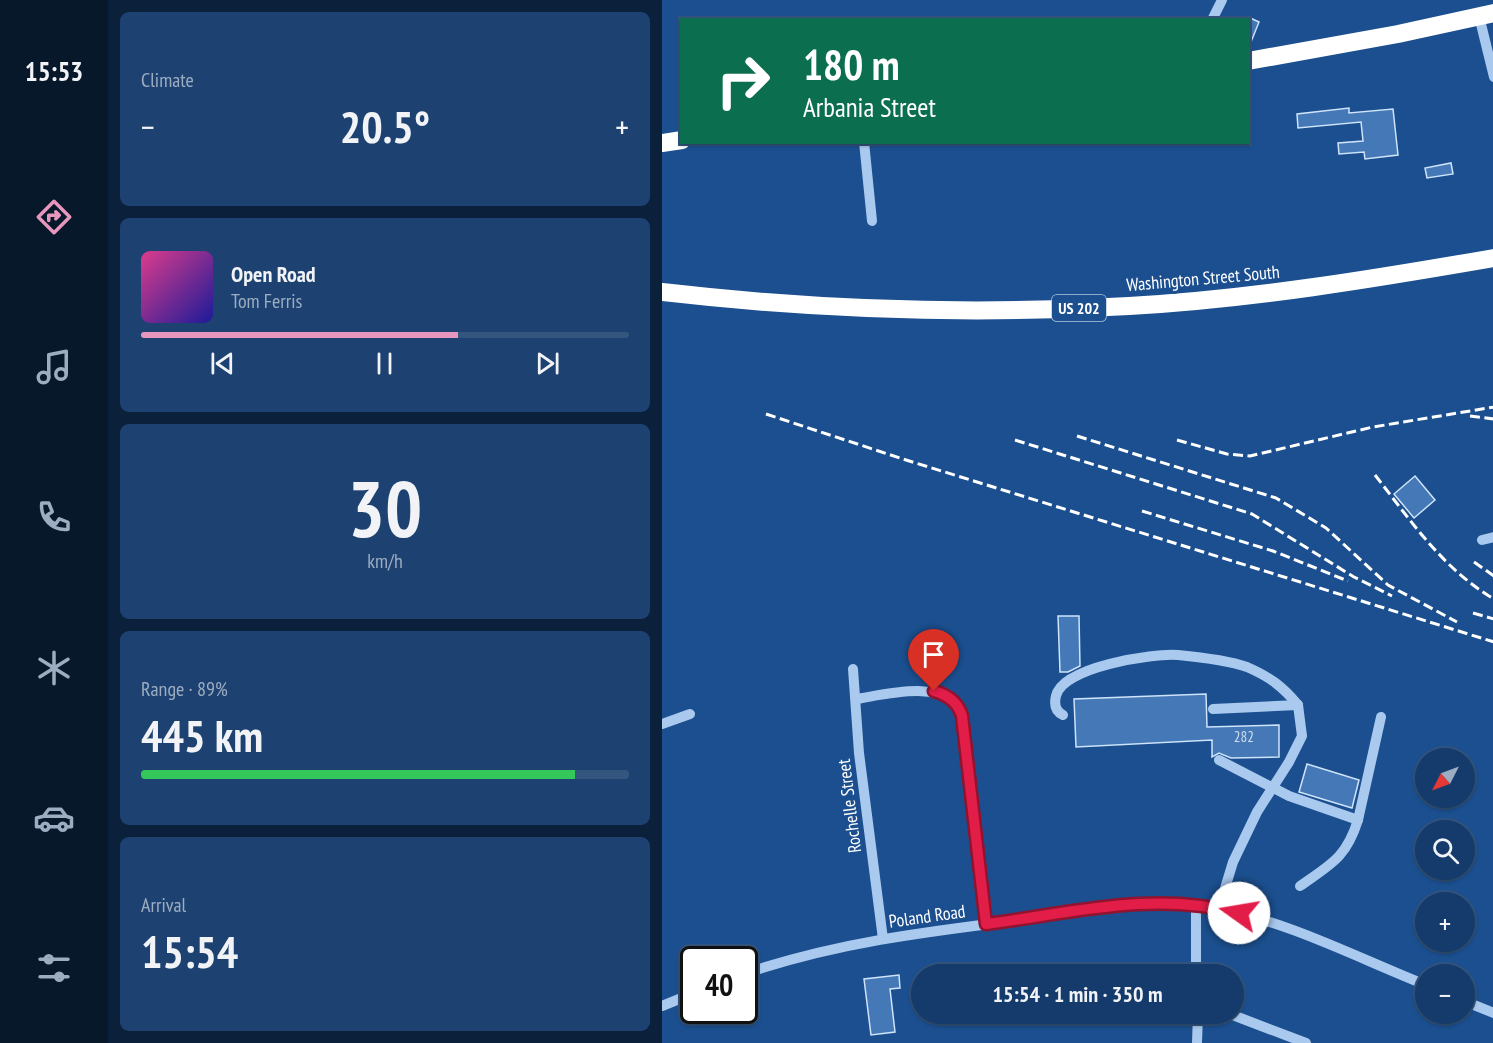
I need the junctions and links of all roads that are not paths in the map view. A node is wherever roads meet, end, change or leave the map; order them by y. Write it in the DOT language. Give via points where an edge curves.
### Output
graph roads {
  1 [pos="1222,0"];
  2 [pos="1486,14"];
  3 [pos="1213,18"];
  4 [pos="1250,61"];
  5 [pos="1493,77"];
  6 [pos="680,140"];
  7 [pos="662,143"];
  8 [pos="864,144"];
  9 [pos="872,221"];
  10 [pos="1493,258"];
  11 [pos="662,292"];
  12 [pos="853,669"];
  13 [pos="856,699"];
  14 [pos="1298,705"];
  15 [pos="1213,709"];
  16 [pos="690,714"];
  17 [pos="1063,715"];
  18 [pos="1381,717"];
  19 [pos="662,724"];
  20 [pos="1219,760"];
  21 [pos="1273,788"];
  22 [pos="1358,820"];
  23 [pos="1300,886"];
  24 [pos="1196,904"];
  25 [pos="1219,908"];
  26 [pos="986,924"];
  27 [pos="883,939"];
  28 [pos="1196,964"];
  29 [pos="758,970"];
  30 [pos="1415,981"];
  31 [pos="680,999"];
  32 [pos="662,1006"];
  33 [pos="1475,1006"];
  34 [pos="1493,1013"];
  35 [pos="1244,1019"];
  36 [pos="1198,1024"];
  37 [pos="1197,1043"];
  38 [pos="1306,1043"];
  1 -- 3 [label="street"];
  2 -- 4 [label="highway" via="1345,45"];
  2 -- 5 [label="street"];
  6 -- 7 [label="highway"];
  8 -- 9 [label="street"];
  10 -- 11 [label="highway, Washington Street South / US 202" via="1292,291 1130,306 902,309"];
  12 -- 13 [label="street, Rochelle Street"];
  13 -- 26 [label="street" via="928,691 947,696 956,704 964,734"];
  13 -- 27 [label="street, Rochelle Street" via="859,753"];
  14 -- 15 [label="street"];
  14 -- 17 [label="street" via="1279,683 1245,667 1176,655 1100,665 1074,675 1057,692 1055,704"];
  14 -- 21 [label="street" via="1301,735"];
  16 -- 19 [label="street"];
  18 -- 22 [label="street"];
  20 -- 21 [label="street"];
  21 -- 22 [label="street"];
  21 -- 25 [label="street" via="1233,862"];
  22 -- 23 [label="street" via="1350,843 1336,860"];
  24 -- 25 [label="street, Poland Road"];
  24 -- 26 [label="street, Poland Road" via="1142,903"];
  24 -- 28 [label="street"];
  25 -- 30 [label="street, Poland Road" via="1295,932"];
  26 -- 27 [label="street, Poland Road"];
  27 -- 29 [label="street, Poland Road" via="820,950"];
  31 -- 32 [label="street"];
  33 -- 34 [label="street"];
  35 -- 38 [label="street"];
  36 -- 37 [label="street"];
}
